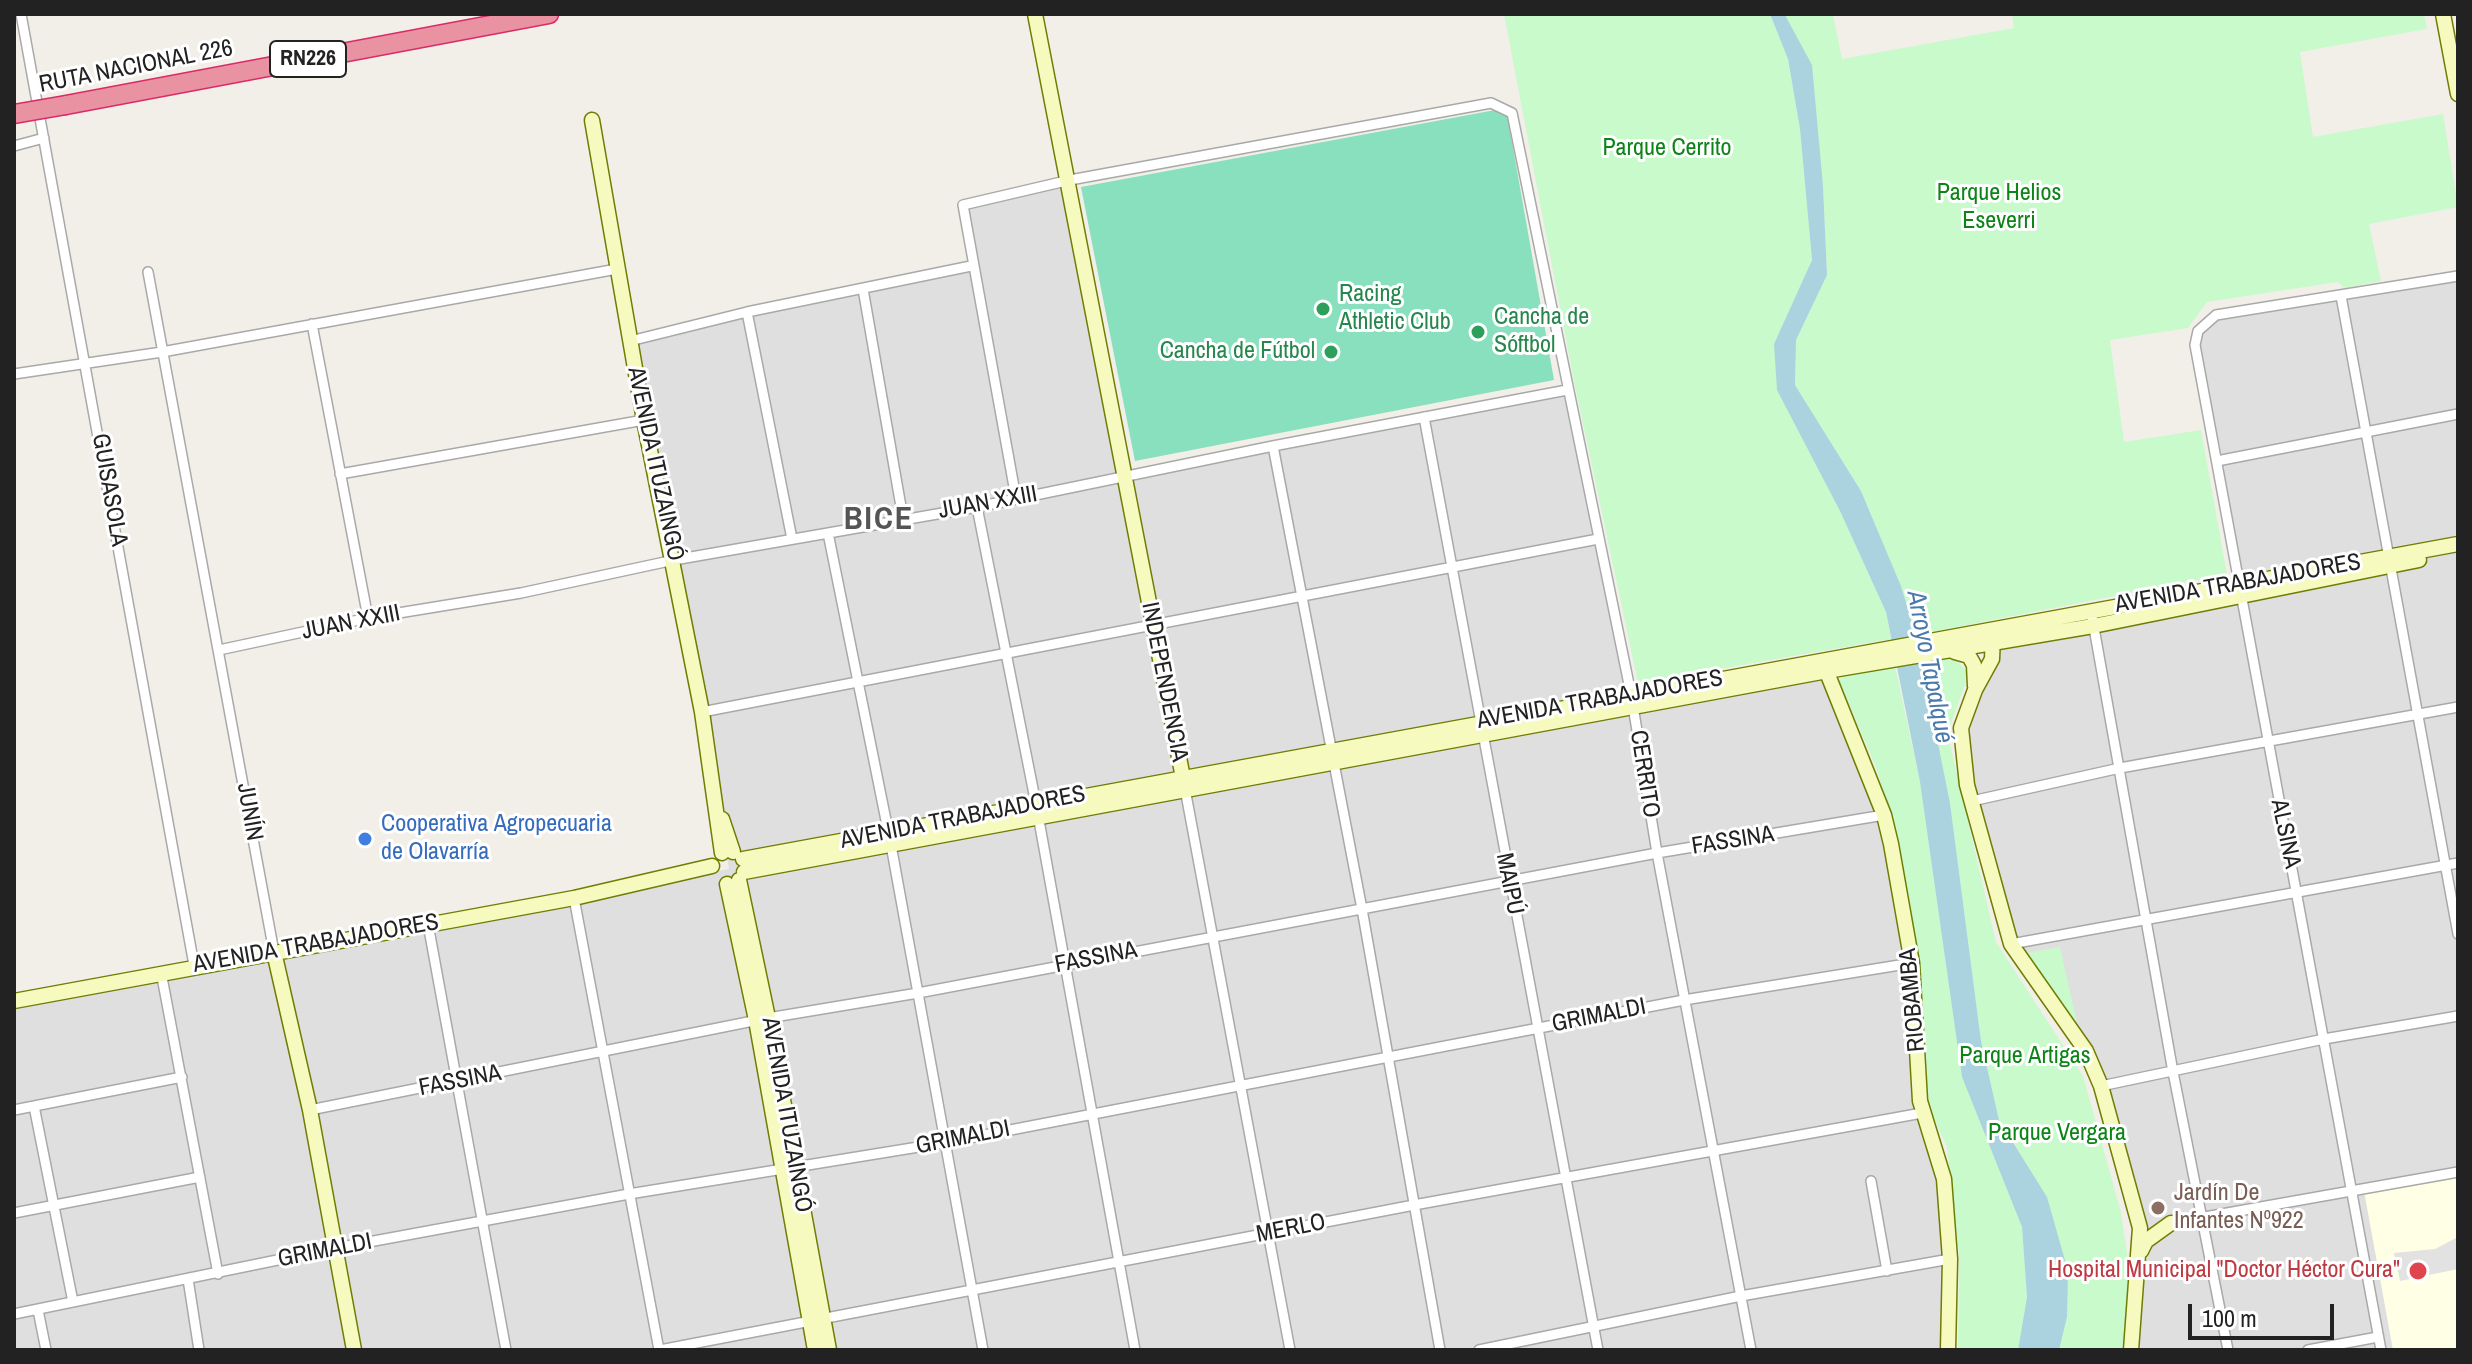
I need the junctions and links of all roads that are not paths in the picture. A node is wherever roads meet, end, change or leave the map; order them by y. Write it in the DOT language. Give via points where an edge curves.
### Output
graph roads {
  1 [pos="21,14"];
  2 [pos="549,14"];
  3 [pos="1035,14"];
  4 [pos="2443,14"];
  5 [pos="2458,94"];
  6 [pos="14,114"];
  7 [pos="592,120"];
  8 [pos="44,138"];
  9 [pos="14,146"];
  10 [pos="1070,180"];
  11 [pos="971,266"];
  12 [pos="617,269"];
  13 [pos="148,272"];
  14 [pos="2458,276"];
  15 [pos="863,289"];
  16 [pos="2341,296"];
  17 [pos="747,312"];
  18 [pos="312,324"];
  19 [pos="630,341"];
  20 [pos="162,352"];
  21 [pos="86,361"];
  22 [pos="14,374"];
  23 [pos="1567,390"];
  24 [pos="2458,414"];
  25 [pos="1424,417"];
  26 [pos="644,420"];
  27 [pos="2364,432"];
  28 [pos="1273,446"];
  29 [pos="2217,461"];
  30 [pos="340,474"];
  31 [pos="1126,478"];
  32 [pos="1016,498"];
  33 [pos="977,507"];
  34 [pos="903,518"];
  35 [pos="828,533"];
  36 [pos="792,539"];
  37 [pos="1598,539"];
  38 [pos="2458,544"];
  39 [pos="2458,553"];
  40 [pos="674,560"];
  41 [pos="2387,562"];
  42 [pos="1451,567"];
  43 [pos="2240,589"];
  44 [pos="1301,595"];
  45 [pos="368,618"];
  46 [pos="2092,618"];
  47 [pos="1153,624"];
  48 [pos="1993,629"];
  49 [pos="1993,644"];
  50 [pos="219,650"];
  51 [pos="1950,652"];
  52 [pos="1004,653"];
  53 [pos="1855,659"];
  54 [pos="1824,666"];
  55 [pos="860,684"];
  56 [pos="1975,690"];
  57 [pos="1632,701"];
  58 [pos="2458,707"];
  59 [pos="702,712"];
  60 [pos="2416,715"];
  61 [pos="1480,729"];
  62 [pos="2266,741"];
  63 [pos="1332,757"];
  64 [pos="2120,768"];
  65 [pos="1184,783"];
  66 [pos="1972,801"];
  67 [pos="1035,810"];
  68 [pos="1884,815"];
  69 [pos="890,838"];
  70 [pos="1657,853"];
  71 [pos="2458,863"];
  72 [pos="2447,865"];
  73 [pos="729,868"];
  74 [pos="1508,880"];
  75 [pos="2297,891"];
  76 [pos="574,898"];
  77 [pos="1362,909"];
  78 [pos="2146,921"];
  79 [pos="428,924"];
  80 [pos="2458,934"];
  81 [pos="1211,937"];
  82 [pos="2011,944"];
  83 [pos="274,952"];
  84 [pos="1912,963"];
  85 [pos="1062,964"];
  86 [pos="194,965"];
  87 [pos="161,972"];
  88 [pos="918,993"];
  89 [pos="1684,1000"];
  90 [pos="14,1001"];
  91 [pos="2458,1016"];
  92 [pos="762,1019"];
  93 [pos="1537,1028"];
  94 [pos="2324,1039"];
  95 [pos="603,1052"];
  96 [pos="1387,1059"];
  97 [pos="2173,1072"];
  98 [pos="182,1077"];
  99 [pos="458,1082"];
  100 [pos="1241,1085"];
  101 [pos="2101,1086"];
  102 [pos="34,1106"];
  103 [pos="14,1110"];
  104 [pos="310,1110"];
  105 [pos="1093,1112"];
  106 [pos="1922,1113"];
  107 [pos="943,1143"];
  108 [pos="1713,1149"];
  109 [pos="788,1168"];
  110 [pos="2458,1172"];
  111 [pos="200,1177"];
  112 [pos="1566,1177"];
  113 [pos="1871,1181"];
  114 [pos="2351,1190"];
  115 [pos="629,1194"];
  116 [pos="1414,1205"];
  117 [pos="54,1206"];
  118 [pos="2135,1208"];
  119 [pos="14,1213"];
  120 [pos="2201,1218"];
  121 [pos="484,1221"];
  122 [pos="2171,1223"];
  123 [pos="1268,1234"];
  124 [pos="336,1248"];
  125 [pos="2141,1252"];
  126 [pos="1950,1259"];
  127 [pos="1119,1262"];
  128 [pos="1887,1271"];
  129 [pos="218,1274"];
  130 [pos="188,1279"];
  131 [pos="972,1289"];
  132 [pos="1741,1296"];
  133 [pos="73,1302"];
  134 [pos="38,1310"];
  135 [pos="14,1314"];
  136 [pos="816,1319"];
  137 [pos="1593,1325"];
  138 [pos="2378,1337"];
  139 [pos="46,1350"];
  140 [pos="199,1350"];
  141 [pos="354,1350"];
  142 [pos="506,1350"];
  143 [pos="659,1350"];
  144 [pos="815,1350"];
  145 [pos="829,1350"];
  146 [pos="983,1350"];
  147 [pos="1135,1350"];
  148 [pos="1290,1350"];
  149 [pos="1440,1350"];
  150 [pos="1479,1350"];
  151 [pos="1598,1350"];
  152 [pos="1751,1350"];
  153 [pos="1948,1350"];
  154 [pos="2131,1350"];
  155 [pos="2228,1350"];
  156 [pos="2308,1350"];
  157 [pos="2381,1350"];
  1 -- 8 [label="street, GUISASOLA"];
  2 -- 6 [label="highway, RUTA NACIONAL 226 / RN226, bridge"];
  3 -- 10 [label="main road, INDEPENDENCIA"];
  4 -- 5 [label="main road"];
  7 -- 12 [label="main road, AVENIDA ITUZAINGÓ"];
  8 -- 9 [label="street"];
  8 -- 21 [label="street, GUISASOLA"];
  10 -- 11 [label="street" via="963,205"];
  10 -- 23 [label="street, CERRITO" via="1491,103 1506,108 1516,121"];
  10 -- 31 [label="main road, INDEPENDENCIA"];
  11 -- 15 [label="street"];
  11 -- 32 [label="street"];
  12 -- 18 [label="street"];
  12 -- 19 [label="main road, AVENIDA ITUZAINGÓ"];
  13 -- 20 [label="street, JUNÍN"];
  14 -- 16 [label="street"];
  15 -- 17 [label="street"];
  15 -- 34 [label="street"];
  16 -- 27 [label="street"];
  16 -- 29 [label="street, ALSINA" via="2216,315 2198,331 2195,345"];
  17 -- 19 [label="street"];
  17 -- 36 [label="street"];
  18 -- 20 [label="street"];
  18 -- 30 [label="street"];
  19 -- 26 [label="main road, AVENIDA ITUZAINGÓ"];
  20 -- 21 [label="street"];
  20 -- 50 [label="street, JUNÍN"];
  21 -- 22 [label="street"];
  21 -- 86 [label="street, GUISASOLA"];
  23 -- 25 [label="street, JUAN XXIII"];
  23 -- 37 [label="street, CERRITO"];
  24 -- 27 [label="street"];
  25 -- 28 [label="street, JUAN XXIII"];
  25 -- 42 [label="street, MAIPÚ"];
  26 -- 30 [label="street"];
  26 -- 40 [label="main road, AVENIDA ITUZAINGÓ"];
  27 -- 29 [label="street"];
  27 -- 41 [label="street"];
  28 -- 31 [label="street, JUAN XXIII"];
  28 -- 44 [label="street"];
  29 -- 43 [label="street, ALSINA"];
  30 -- 45 [label="street"];
  31 -- 32 [label="street, JUAN XXIII"];
  31 -- 47 [label="main road, INDEPENDENCIA"];
  32 -- 33 [label="street, JUAN XXIII"];
  33 -- 34 [label="street, JUAN XXIII"];
  33 -- 52 [label="street"];
  34 -- 35 [label="street, JUAN XXIII"];
  35 -- 36 [label="street, JUAN XXIII"];
  35 -- 55 [label="street"];
  36 -- 40 [label="street, JUAN XXIII"];
  37 -- 42 [label="street"];
  37 -- 57 [label="street, CERRITO"];
  38 -- 41 [label="main road, AVENIDA TRABAJADORES"];
  39 -- 41 [label="main road, AVENIDA TRABAJADORES"];
  40 -- 45 [label="street, JUAN XXIII"];
  40 -- 59 [label="main road, AVENIDA ITUZAINGÓ"];
  41 -- 43 [label="main road, AVENIDA TRABAJADORES"];
  41 -- 60 [label="street"];
  42 -- 44 [label="street"];
  42 -- 61 [label="street, MAIPÚ"];
  43 -- 46 [label="main road, AVENIDA TRABAJADORES"];
  43 -- 62 [label="street, ALSINA"];
  44 -- 47 [label="street"];
  44 -- 63 [label="street"];
  45 -- 50 [label="street, JUAN XXIII"];
  46 -- 48 [label="main road, AVENIDA TRABAJADORES"];
  46 -- 49 [label="main road, AVENIDA TRABAJADORES"];
  46 -- 64 [label="street"];
  47 -- 52 [label="street"];
  47 -- 65 [label="main road, INDEPENDENCIA"];
  48 -- 49 [label="main road"];
  48 -- 53 [label="main road, AVENIDA TRABAJADORES"];
  49 -- 51 [label="main road, AVENIDA TRABAJADORES"];
  49 -- 56 [label="main road" via="1992,659"];
  50 -- 83 [label="street, JUNÍN"];
  51 -- 53 [label="main road, AVENIDA TRABAJADORES"];
  51 -- 56 [label="main road" via="1969,656"];
  52 -- 55 [label="street"];
  52 -- 67 [label="street"];
  53 -- 54 [label="main road, AVENIDA TRABAJADORES"];
  54 -- 57 [label="main road, AVENIDA TRABAJADORES"];
  54 -- 68 [label="main road, RIOBAMBA"];
  55 -- 59 [label="street"];
  55 -- 69 [label="street"];
  56 -- 66 [label="main road" via="1961,739"];
  57 -- 61 [label="main road, AVENIDA TRABAJADORES"];
  57 -- 70 [label="street, CERRITO"];
  58 -- 60 [label="street"];
  59 -- 73 [label="main road, AVENIDA ITUZAINGÓ"];
  60 -- 62 [label="street"];
  60 -- 72 [label="street"];
  61 -- 63 [label="main road, AVENIDA TRABAJADORES"];
  61 -- 74 [label="street, MAIPÚ"];
  62 -- 64 [label="street"];
  62 -- 75 [label="street, ALSINA"];
  63 -- 65 [label="main road, AVENIDA TRABAJADORES"];
  63 -- 77 [label="street"];
  64 -- 66 [label="street"];
  64 -- 78 [label="street"];
  65 -- 67 [label="main road, AVENIDA TRABAJADORES"];
  65 -- 81 [label="street, INDEPENDENCIA"];
  66 -- 82 [label="main road"];
  67 -- 69 [label="main road, AVENIDA TRABAJADORES"];
  67 -- 85 [label="street"];
  68 -- 70 [label="street, FASSINA"];
  68 -- 84 [label="main road, RIOBAMBA"];
  69 -- 73 [label="main road, AVENIDA TRABAJADORES"];
  69 -- 88 [label="street"];
  70 -- 74 [label="street, FASSINA"];
  70 -- 89 [label="street, CERRITO"];
  71 -- 72 [label="street"];
  72 -- 75 [label="street"];
  72 -- 80 [label="street"];
  73 -- 76 [label="main road, AVENIDA TRABAJADORES"];
  73 -- 92 [label="main road, AVENIDA ITUZAINGÓ"];
  74 -- 77 [label="street, FASSINA"];
  74 -- 93 [label="street, MAIPÚ"];
  75 -- 78 [label="street"];
  75 -- 94 [label="street, ALSINA"];
  76 -- 79 [label="main road, AVENIDA TRABAJADORES"];
  76 -- 95 [label="street"];
  77 -- 81 [label="street, FASSINA"];
  77 -- 96 [label="street"];
  78 -- 82 [label="street"];
  78 -- 97 [label="street"];
  79 -- 83 [label="main road, AVENIDA TRABAJADORES"];
  79 -- 99 [label="street"];
  81 -- 85 [label="street, FASSINA"];
  81 -- 100 [label="street, INDEPENDENCIA"];
  82 -- 101 [label="main road" via="2086,1051"];
  83 -- 86 [label="main road, AVENIDA TRABAJADORES"];
  83 -- 104 [label="main road, JUNÍN"];
  84 -- 89 [label="street, GRIMALDI"];
  84 -- 106 [label="main road, RIOBAMBA"];
  85 -- 88 [label="street, FASSINA"];
  85 -- 105 [label="street"];
  86 -- 87 [label="main road, AVENIDA TRABAJADORES"];
  87 -- 90 [label="main road, AVENIDA TRABAJADORES"];
  87 -- 98 [label="street"];
  88 -- 92 [label="street, FASSINA"];
  88 -- 107 [label="street"];
  89 -- 93 [label="street, GRIMALDI"];
  89 -- 108 [label="street, CERRITO"];
  91 -- 94 [label="street"];
  92 -- 95 [label="street, FASSINA"];
  92 -- 109 [label="main road, AVENIDA ITUZAINGÓ"];
  93 -- 96 [label="street, GRIMALDI"];
  93 -- 112 [label="street, MAIPÚ"];
  94 -- 97 [label="street"];
  94 -- 114 [label="street, ALSINA"];
  95 -- 99 [label="street, FASSINA"];
  95 -- 115 [label="street"];
  96 -- 100 [label="street, GRIMALDI"];
  96 -- 116 [label="street"];
  97 -- 101 [label="street"];
  97 -- 120 [label="street"];
  98 -- 102 [label="street"];
  98 -- 111 [label="street"];
  99 -- 104 [label="street, FASSINA"];
  99 -- 121 [label="street"];
  100 -- 105 [label="street, GRIMALDI"];
  100 -- 123 [label="street, INDEPENDENCIA"];
  101 -- 118 [label="main road"];
  102 -- 103 [label="street"];
  102 -- 117 [label="street"];
  104 -- 124 [label="main road, JUNÍN"];
  105 -- 107 [label="street, GRIMALDI"];
  105 -- 127 [label="street"];
  106 -- 108 [label="street, MERLO"];
  106 -- 126 [label="main road, RIOBAMBA" via="1942,1165"];
  107 -- 109 [label="street, GRIMALDI"];
  107 -- 131 [label="street"];
  108 -- 112 [label="street, MERLO"];
  108 -- 132 [label="street, CERRITO"];
  109 -- 115 [label="street, GRIMALDI"];
  109 -- 136 [label="main road, AVENIDA ITUZAINGÓ"];
  110 -- 114 [label="street"];
  111 -- 117 [label="street"];
  111 -- 129 [label="street"];
  112 -- 116 [label="street, MERLO"];
  112 -- 137 [label="street, MAIPÚ"];
  113 -- 128 [label="street"];
  114 -- 120 [label="street"];
  114 -- 138 [label="street, ALSINA"];
  115 -- 121 [label="street, GRIMALDI"];
  115 -- 143 [label="street"];
  116 -- 123 [label="street, MERLO"];
  116 -- 149 [label="street"];
  117 -- 119 [label="street"];
  117 -- 133 [label="street"];
  118 -- 122 [label="main road" via="2152,1221"];
  118 -- 125 [label="main road"];
  120 -- 122 [label="street"];
  120 -- 155 [label="street"];
  121 -- 124 [label="street, GRIMALDI"];
  121 -- 142 [label="street"];
  122 -- 125 [label="main road" via="2146,1241"];
  123 -- 127 [label="street, MERLO"];
  123 -- 148 [label="street, INDEPENDENCIA"];
  124 -- 129 [label="street, GRIMALDI"];
  124 -- 141 [label="main road, JUNÍN"];
  125 -- 154 [label="main road"];
  126 -- 128 [label="street"];
  126 -- 153 [label="main road, RIOBAMBA"];
  127 -- 131 [label="street, MERLO"];
  127 -- 147 [label="street"];
  128 -- 132 [label="street"];
  129 -- 130 [label="street, GRIMALDI"];
  130 -- 133 [label="street, GRIMALDI"];
  130 -- 140 [label="street"];
  131 -- 136 [label="street, MERLO"];
  131 -- 146 [label="street"];
  132 -- 137 [label="street"];
  132 -- 152 [label="street, CERRITO"];
  133 -- 134 [label="street, GRIMALDI"];
  134 -- 135 [label="street, GRIMALDI"];
  134 -- 139 [label="street"];
  136 -- 143 [label="street, MERLO"];
  136 -- 144 [label="main road, AVENIDA ITUZAINGÓ"];
  136 -- 145 [label="main road, AVENIDA ITUZAINGÓ"];
  137 -- 150 [label="street"];
  137 -- 151 [label="street, MAIPÚ"];
  138 -- 156 [label="street"];
  138 -- 157 [label="street, ALSINA"];
}
